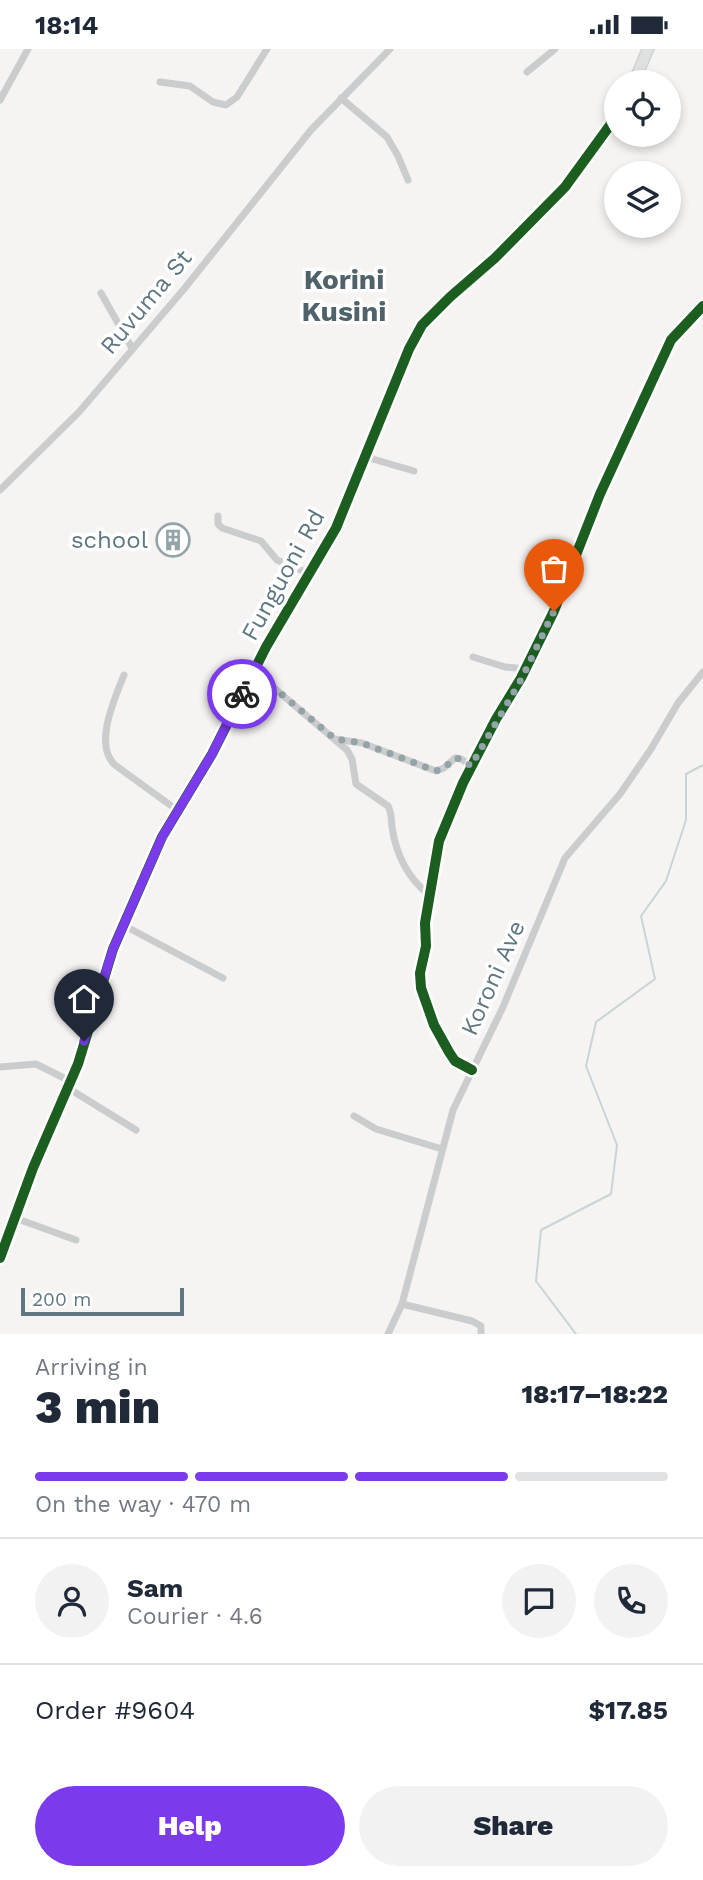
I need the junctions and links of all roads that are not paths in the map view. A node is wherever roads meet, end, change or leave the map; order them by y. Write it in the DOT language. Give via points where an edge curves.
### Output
graph roads {
  1 [pos="28,49"];
  2 [pos="267,49"];
  3 [pos="390,49"];
  4 [pos="555,49"];
  5 [pos="648,49"];
  6 [pos="639,70"];
  7 [pos="527,72"];
  8 [pos="160,82"];
  9 [pos="341,98"];
  10 [pos="0,100"];
  11 [pos="604,133"];
  12 [pos="408,180"];
  13 [pos="101,293"];
  14 [pos="703,306"];
  15 [pos="132,348"];
  16 [pos="366,457"];
  17 [pos="414,471"];
  18 [pos="0,490"];
  19 [pos="218,516"];
  20 [pos="310,574"];
  21 [pos="473,657"];
  22 [pos="526,669"];
  23 [pos="254,671"];
  24 [pos="703,672"];
  25 [pos="124,675"];
  26 [pos="335,739"];
  27 [pos="471,766"];
  28 [pos="177,810"];
  29 [pos="429,895"];
  30 [pos="123,925"];
  31 [pos="223,978"];
  32 [pos="0,1067"];
  33 [pos="472,1070"];
  34 [pos="69,1085"];
  35 [pos="354,1115"];
  36 [pos="136,1130"];
  37 [pos="442,1149"];
  38 [pos="15,1218"];
  39 [pos="76,1240"];
  40 [pos="0,1258"];
  41 [pos="402,1304"];
  42 [pos="388,1334"];
  43 [pos="481,1334"];
  1 -- 10 [label="street"];
  2 -- 8 [label="street" via="237,97 226,105 190,86"];
  3 -- 9 [label="street, Ruvuma St"];
  4 -- 7 [label="street"];
  5 -- 6 [label="street"];
  9 -- 12 [label="street" via="387,137"];
  9 -- 15 [label="street, Ruvuma St"];
  11 -- 16 [label="street, Funguoni Rd" via="565,187 422,325"];
  13 -- 15 [label="street"];
  14 -- 22 [label="street" via="671,340"];
  15 -- 18 [label="street, Ruvuma St" via="61,432"];
  16 -- 17 [label="street"];
  16 -- 20 [label="street, Funguoni Rd" via="336,528"];
  19 -- 20 [label="street" via="222,528 261,541 277,560"];
  20 -- 23 [label="street, Funguoni Rd"];
  21 -- 22 [label="street"];
  22 -- 27 [label="street"];
  23 -- 26 [label="street"];
  23 -- 28 [label="street, Funguoni Rd" via="216,747"];
  24 -- 33 [label="street, Koroni Ave" via="620,794 565,858"];
  25 -- 28 [label="street" via="111,707 107,756"];
  26 -- 27 [label="street" via="362,743 436,771 455,758"];
  26 -- 29 [label="street" via="351,754 358,787 388,806 404,865"];
  27 -- 29 [label="street" via="439,841"];
  28 -- 30 [label="street, Funguoni Rd"];
  29 -- 33 [label="street" via="421,988 449,1052 457,1063"];
  30 -- 31 [label="street"];
  30 -- 34 [label="street, Funguoni Rd"];
  32 -- 34 [label="street" via="36,1064"];
  33 -- 37 [label="street, Koroni Ave"];
  34 -- 36 [label="street"];
  34 -- 38 [label="street, Funguoni Rd"];
  35 -- 37 [label="street" via="376,1129"];
  37 -- 41 [label="street, Koroni Ave"];
  38 -- 39 [label="street"];
  38 -- 40 [label="street, Funguoni Rd"];
  41 -- 42 [label="street, Koroni Ave"];
  41 -- 43 [label="street" via="472,1321 481,1326"];
}
